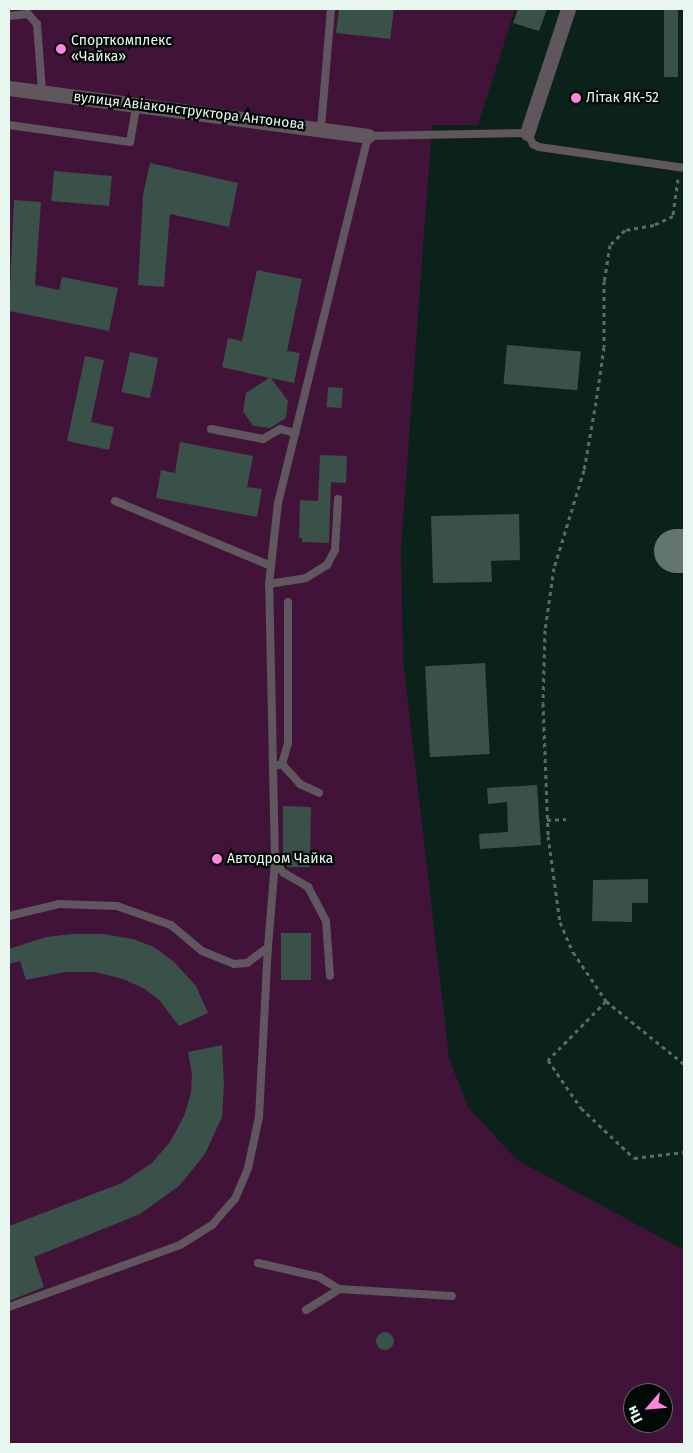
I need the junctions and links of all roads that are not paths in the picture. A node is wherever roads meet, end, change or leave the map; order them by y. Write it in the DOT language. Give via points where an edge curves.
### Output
graph roads {
  1 [pos="331,9"];
  2 [pos="568,9"];
  3 [pos="29,11"];
  4 [pos="9,16"];
  5 [pos="9,88"];
  6 [pos="42,92"];
  7 [pos="138,103"];
  8 [pos="9,125"];
  9 [pos="320,128"];
  10 [pos="527,133"];
  11 [pos="368,136"];
  12 [pos="682,168"];
  13 [pos="210,429"];
  14 [pos="295,433"];
  15 [pos="338,499"];
  16 [pos="115,502"];
  17 [pos="271,566"];
  18 [pos="270,584"];
  19 [pos="288,602"];
  20 [pos="282,764"];
  21 [pos="274,766"];
  22 [pos="319,793"];
  23 [pos="275,862"];
  24 [pos="9,916"];
  25 [pos="268,947"];
  26 [pos="330,976"];
  27 [pos="258,1263"];
  28 [pos="340,1289"];
  29 [pos="452,1296"];
  30 [pos="9,1307"];
  31 [pos="306,1310"];
  1 -- 9 [label="lane"];
  2 -- 10 [label="street"];
  3 -- 4 [label="lane"];
  3 -- 6 [label="lane" via="37,24"];
  5 -- 6 [label="street, вулиця Авіаконструктора Антонова"];
  6 -- 7 [label="street, вулиця Авіаконструктора Антонова"];
  7 -- 8 [label="lane" via="130,142"];
  7 -- 9 [label="street, вулиця Авіаконструктора Антонова"];
  9 -- 11 [label="street, вулиця Авіаконструктора Антонова"];
  10 -- 11 [label="lane"];
  10 -- 12 [label="lane" via="533,144 539,147"];
  11 -- 14 [label="lane"];
  13 -- 14 [label="lane" via="263,439 280,429"];
  14 -- 17 [label="lane" via="278,503"];
  15 -- 18 [label="lane" via="335,550 327,564 306,578"];
  16 -- 17 [label="lane"];
  17 -- 18 [label="lane"];
  18 -- 21 [label="lane"];
  19 -- 20 [label="lane" via="288,743"];
  20 -- 21 [label="lane"];
  20 -- 22 [label="lane" via="300,784"];
  21 -- 23 [label="lane"];
  23 -- 25 [label="lane"];
  23 -- 26 [label="lane" via="284,873 308,887 326,921"];
  24 -- 25 [label="lane" via="59,904 117,906 171,925 202,951 234,964 247,963"];
  25 -- 30 [label="lane" via="258,1117 248,1168 234,1199 212,1225 180,1245"];
  27 -- 28 [label="lane" via="319,1277"];
  28 -- 29 [label="lane"];
  28 -- 31 [label="lane"];
}
